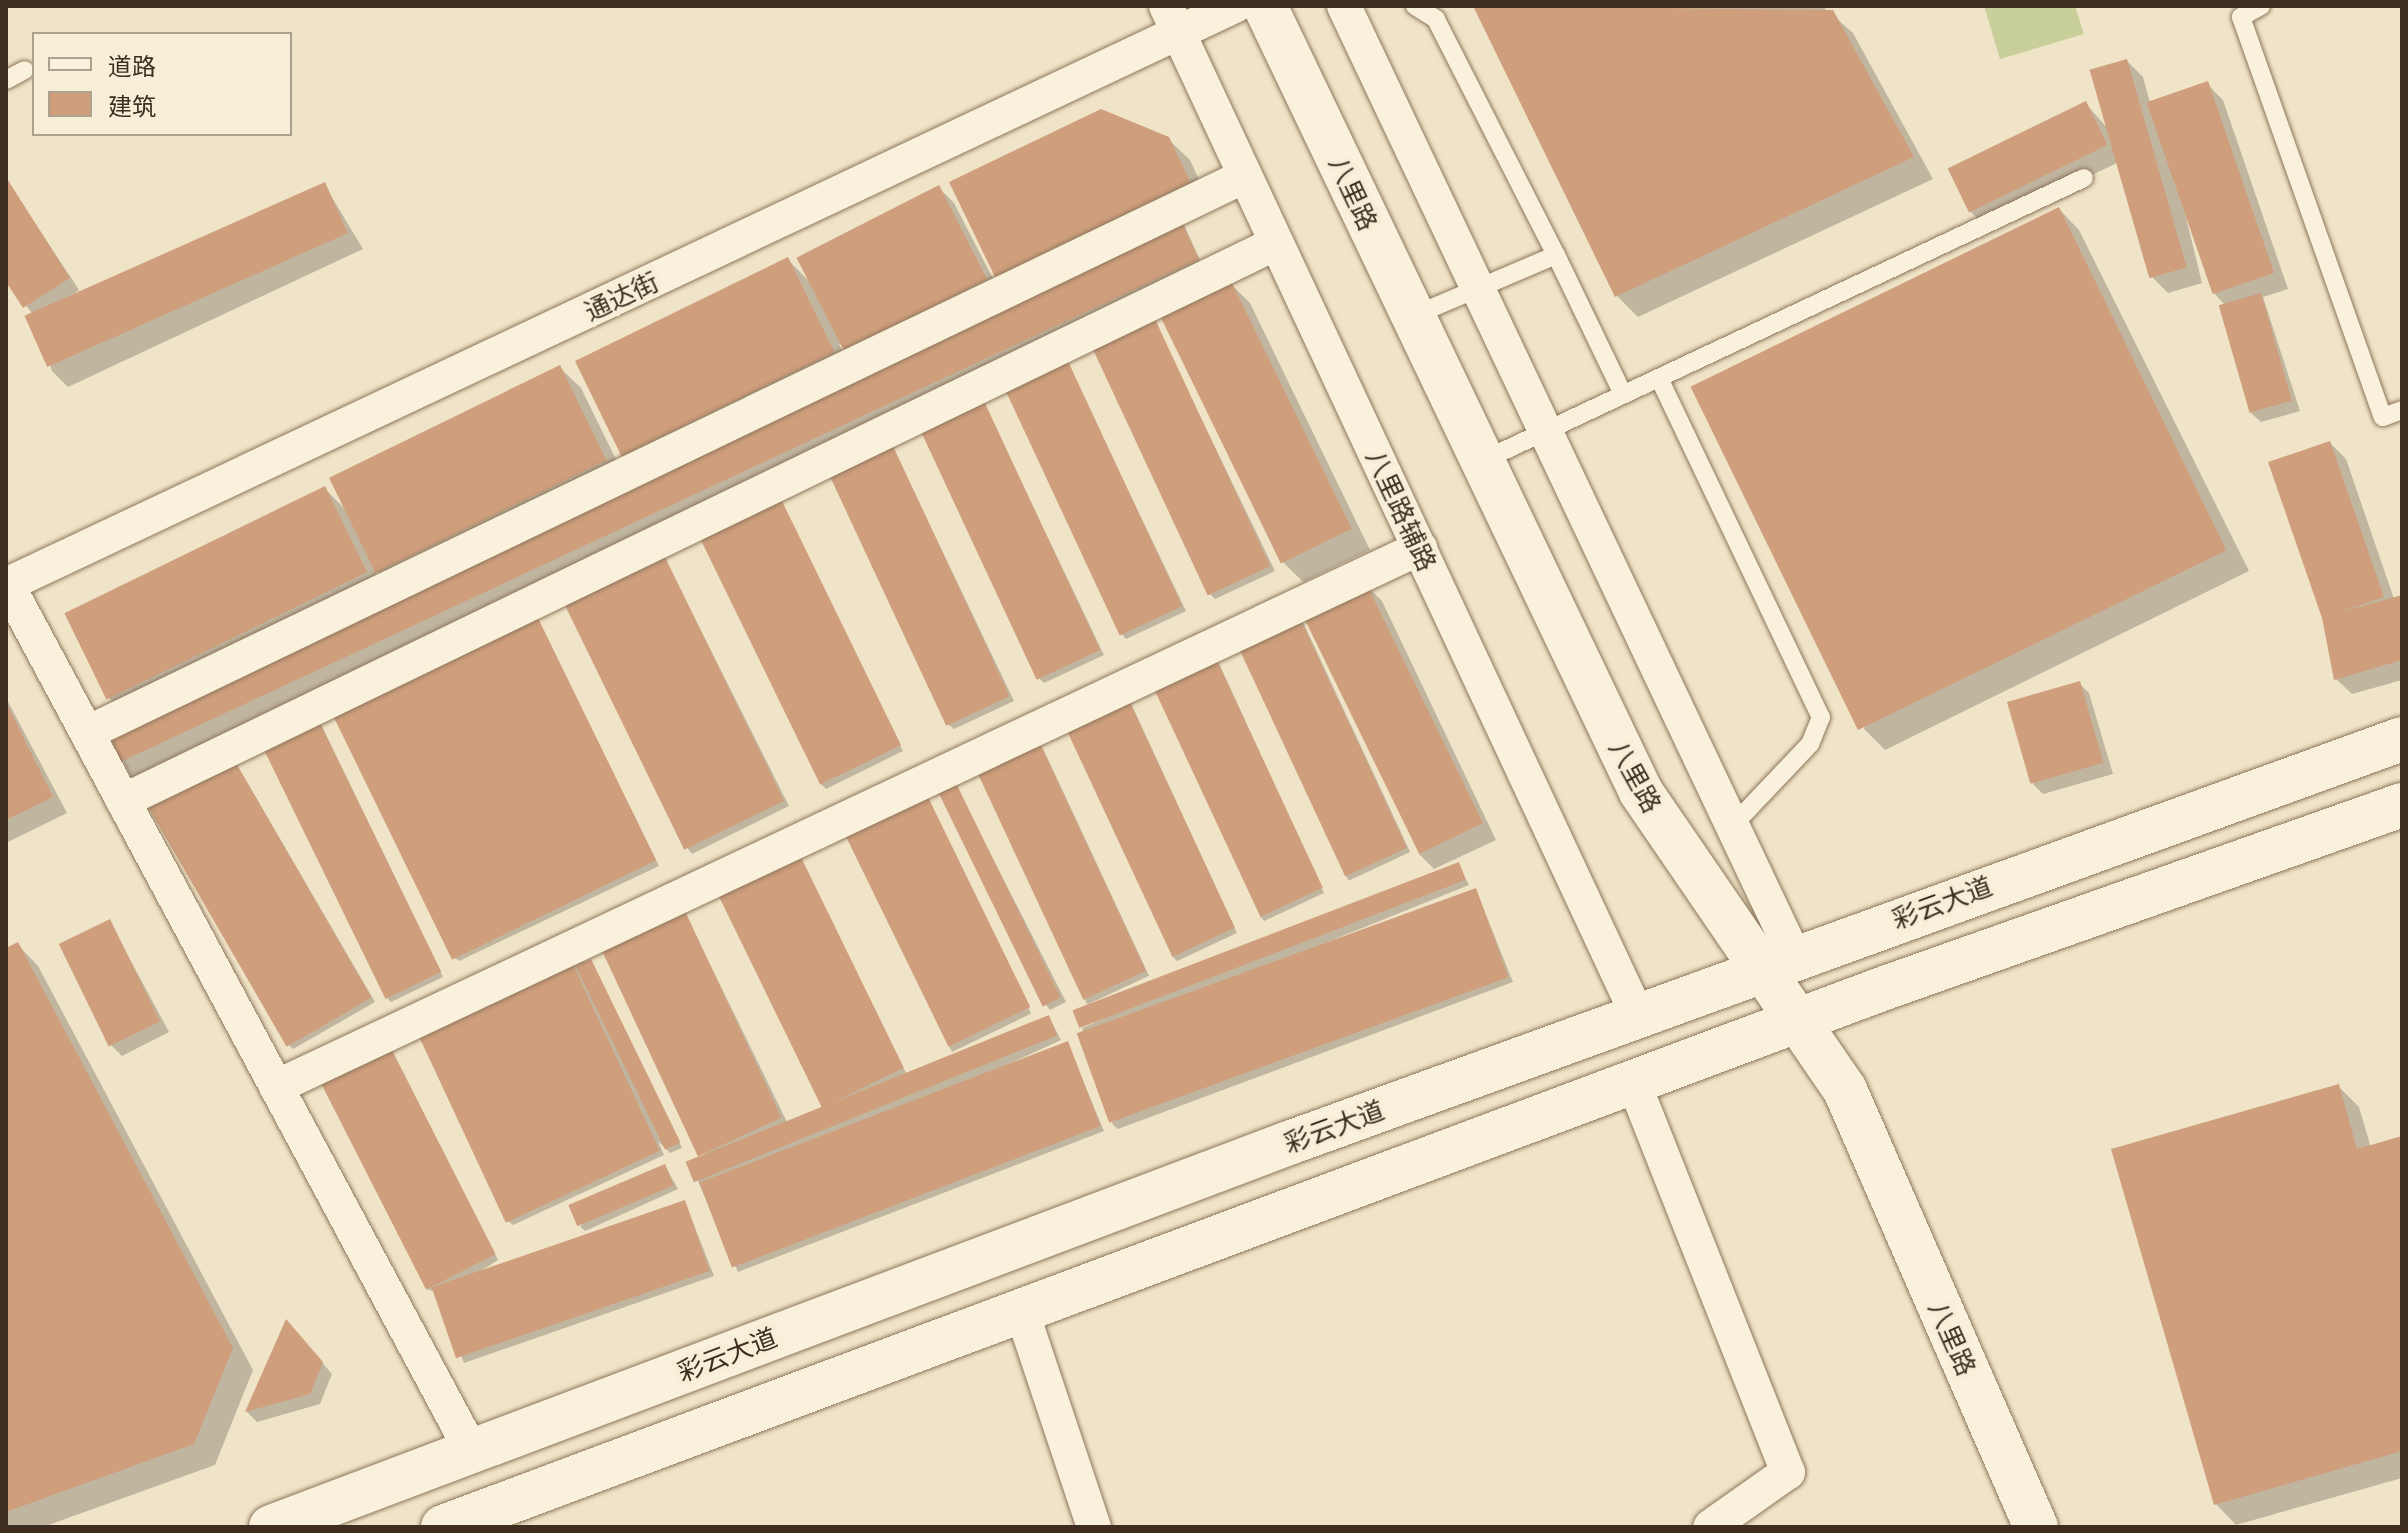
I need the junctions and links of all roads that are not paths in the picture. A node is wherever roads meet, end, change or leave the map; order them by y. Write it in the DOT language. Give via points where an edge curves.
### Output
graph roads {
  1 [pos="1235,6"];
  2 [pos="1265,6"];
  3 [pos="1344,6"];
  4 [pos="1415,6"];
  5 [pos="2261,6"];
  6 [pos="1172,19"];
  7 [pos="25,70"];
  8 [pos="6,80"];
  9 [pos="1245,176"];
  10 [pos="2084,178"];
  11 [pos="1276,243"];
  12 [pos="1556,255"];
  13 [pos="1478,288"];
  14 [pos="1413,316"];
  15 [pos="1659,378"];
  16 [pos="1623,394"];
  17 [pos="2402,410"];
  18 [pos="1546,431"];
  19 [pos="1482,461"];
  20 [pos="1420,548"];
  21 [pos="7,584"];
  22 [pos="87,733"];
  23 [pos="2402,739"];
  24 [pos="123,801"];
  25 [pos="2402,805"];
  26 [pos="1733,825"];
  27 [pos="1778,962"];
  28 [pos="1637,1014"];
  29 [pos="1798,1020"];
  30 [pos="1633,1081"];
  31 [pos="276,1087"];
  32 [pos="1021,1309"];
  33 [pos="471,1450"];
  34 [pos="271,1527"];
  35 [pos="443,1527"];
  36 [pos="1094,1527"];
  37 [pos="1710,1527"];
  38 [pos="2036,1527"];
  1 -- 6 [label="street, 通达街"];
  2 -- 14 [label="main road, 八里路"];
  3 -- 13 [label="street"];
  4 -- 12 [label="lane" via="1436,19"];
  5 -- 17 [label="lane" via="2241,17 2383,417"];
  6 -- 9 [label="street, 八里路辅路"];
  6 -- 21 [label="street, 通达街"];
  7 -- 8 [label="lane"];
  9 -- 11 [label="street, 八里路辅路"];
  9 -- 22 [label="street"];
  10 -- 15 [label="lane"];
  11 -- 20 [label="street, 八里路辅路"];
  11 -- 24 [label="street"];
  12 -- 13 [label="lane"];
  12 -- 16 [label="lane"];
  13 -- 14 [label="lane"];
  13 -- 18 [label="street"];
  14 -- 19 [label="main road, 八里路"];
  15 -- 16 [label="lane"];
  15 -- 26 [label="lane" via="1821,717 1810,744"];
  16 -- 18 [label="lane"];
  18 -- 19 [label="lane"];
  18 -- 26 [label="street"];
  19 -- 27 [label="main road, 八里路" via="1641,792"];
  20 -- 28 [label="street, 八里路辅路"];
  20 -- 31 [label="street"];
  21 -- 22 [label="street"];
  22 -- 24 [label="street"];
  23 -- 27 [label="main road, 彩云大道"];
  24 -- 31 [label="street"];
  25 -- 29 [label="main road"];
  26 -- 27 [label="street"];
  27 -- 28 [label="main road, 彩云大道"];
  27 -- 29 [label="main road, 八里路"];
  28 -- 33 [label="main road, 彩云大道"];
  29 -- 30 [label="main road"];
  29 -- 38 [label="main road, 八里路" via="1845,1090"];
  30 -- 32 [label="main road"];
  30 -- 37 [label="street" via="1788,1472"];
  31 -- 33 [label="street"];
  32 -- 35 [label="main road"];
  32 -- 36 [label="street"];
  33 -- 34 [label="main road, 彩云大道"];
}
